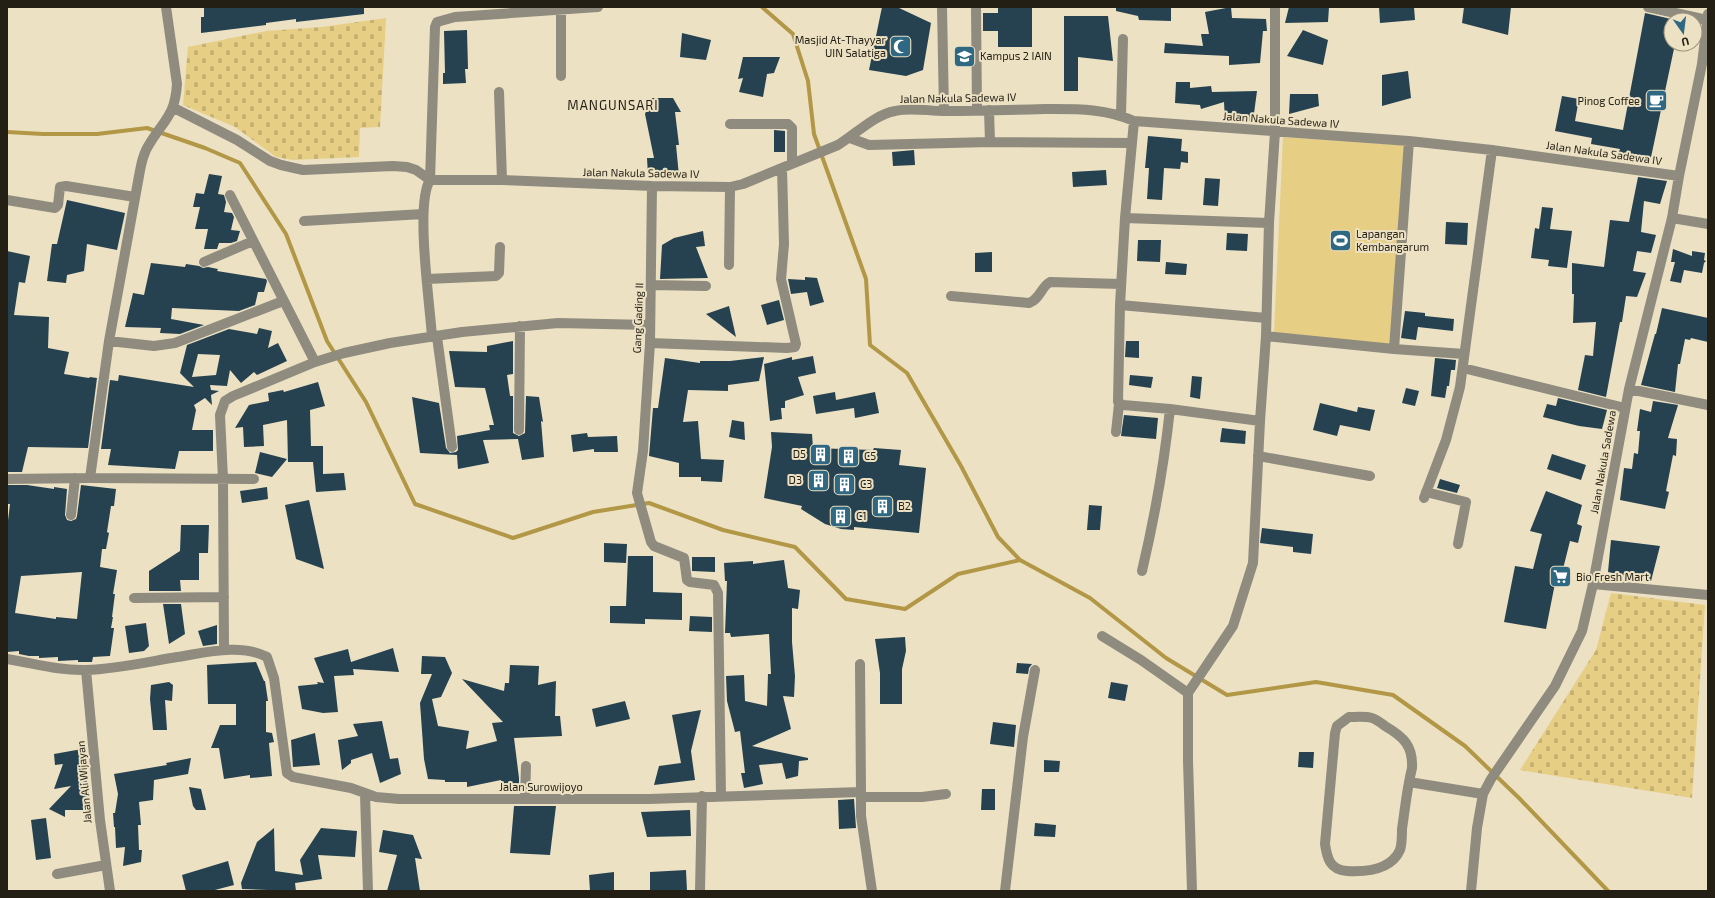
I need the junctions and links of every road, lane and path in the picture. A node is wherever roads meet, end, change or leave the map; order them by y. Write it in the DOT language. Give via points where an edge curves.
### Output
graph roads {
  1 [pos="166,7"];
  2 [pos="602,7"];
  3 [pos="942,7"];
  4 [pos="976,7"];
  5 [pos="1275,7"];
  6 [pos="1648,7"];
  7 [pos="536,9"];
  8 [pos="560,10"];
  9 [pos="1707,17"];
  10 [pos="1123,39"];
  11 [pos="561,76"];
  12 [pos="499,92"];
  13 [pos="174,108"];
  14 [pos="977,110"];
  15 [pos="989,110"];
  16 [pos="944,111"];
  17 [pos="1121,115"];
  18 [pos="1134,121"];
  19 [pos="730,124"];
  20 [pos="1275,132"];
  21 [pos="850,138"];
  22 [pos="1409,141"];
  23 [pos="990,142"];
  24 [pos="1132,143"];
  25 [pos="1492,150"];
  26 [pos="792,163"];
  27 [pos="782,168"];
  28 [pos="1679,176"];
  29 [pos="430,180"];
  30 [pos="502,180"];
  31 [pos="652,186"];
  32 [pos="730,187"];
  33 [pos="230,195"];
  34 [pos="135,197"];
  35 [pos="7,200"];
  36 [pos="423,214"];
  37 [pos="1125,218"];
  38 [pos="1672,218"];
  39 [pos="304,221"];
  40 [pos="1269,222"];
  41 [pos="1708,224"];
  42 [pos="253,241"];
  43 [pos="500,247"];
  44 [pos="204,262"];
  45 [pos="729,264"];
  46 [pos="427,279"];
  47 [pos="1122,284"];
  48 [pos="651,285"];
  49 [pos="706,286"];
  50 [pos="951,296"];
  51 [pos="283,301"];
  52 [pos="1120,305"];
  53 [pos="1266,318"];
  54 [pos="650,325"];
  55 [pos="520,326"];
  56 [pos="1266,336"];
  57 [pos="435,337"];
  58 [pos="108,342"];
  59 [pos="650,343"];
  60 [pos="1394,348"];
  61 [pos="1464,354"];
  62 [pos="315,362"];
  63 [pos="1463,368"];
  64 [pos="1629,389"];
  65 [pos="1119,404"];
  66 [pos="1708,405"];
  67 [pos="1625,408"];
  68 [pos="1170,409"];
  69 [pos="1260,421"];
  70 [pos="519,430"];
  71 [pos="1116,432"];
  72 [pos="452,447"];
  73 [pos="1258,456"];
  74 [pos="1370,476"];
  75 [pos="75,478"];
  76 [pos="90,478"];
  77 [pos="7,479"];
  78 [pos="223,479"];
  79 [pos="254,479"];
  80 [pos="71,515"];
  81 [pos="1458,544"];
  82 [pos="1142,571"];
  83 [pos="1593,584"];
  84 [pos="1708,595"];
  85 [pos="224,597"];
  86 [pos="134,598"];
  87 [pos="1102,636"];
  88 [pos="224,649"];
  89 [pos="7,659"];
  90 [pos="860,664"];
  91 [pos="86,670"];
  92 [pos="1035,670"];
  93 [pos="1190,690"];
  94 [pos="526,766"];
  95 [pos="1409,782"];
  96 [pos="1484,791"];
  97 [pos="365,794"];
  98 [pos="946,794"];
  99 [pos="861,795"];
  100 [pos="702,796"];
  101 [pos="721,796"];
  102 [pos="525,798"];
  103 [pos="106,865"];
  104 [pos="57,874"];
  105 [pos="110,891"];
  106 [pos="368,891"];
  107 [pos="700,891"];
  108 [pos="872,891"];
  109 [pos="1006,891"];
  110 [pos="1192,891"];
  111 [pos="1471,891"];
  1 -- 13 [label="street" via="177,84"];
  2 -- 8 [label="street"];
  3 -- 16 [label="street"];
  4 -- 14 [label="street"];
  5 -- 20 [label="street"];
  6 -- 9 [label="street"];
  7 -- 8 [label="street"];
  7 -- 29 [label="street" via="455,17 437,22"];
  8 -- 11 [label="street"];
  9 -- 28 [label="street, Jalan Nakula Sadewa" via="1702,64"];
  10 -- 17 [label="street"];
  12 -- 30 [label="street"];
  13 -- 29 [label="street" via="280,165 303,170 371,166 407,167"];
  13 -- 34 [label="street" via="143,157"];
  14 -- 15 [label="street, Jalan Nakula Sadewa IV"];
  14 -- 16 [label="street, Jalan Nakula Sadewa IV"];
  15 -- 17 [label="street, Jalan Nakula Sadewa IV" via="1094,109"];
  15 -- 23 [label="street"];
  16 -- 21 [label="street, Jalan Nakula Sadewa IV" via="895,110 882,115"];
  17 -- 18 [label="street, Jalan Nakula Sadewa IV"];
  18 -- 20 [label="street, Jalan Nakula Sadewa IV"];
  18 -- 24 [label="street"];
  19 -- 26 [label="street" via="788,124 792,128"];
  20 -- 22 [label="street, Jalan Nakula Sadewa IV"];
  20 -- 40 [label="street"];
  21 -- 23 [label="street" via="869,145"];
  21 -- 26 [label="street, Jalan Nakula Sadewa IV"];
  22 -- 25 [label="street, Jalan Nakula Sadewa IV"];
  22 -- 60 [label="street"];
  23 -- 24 [label="street"];
  24 -- 37 [label="street"];
  25 -- 28 [label="street, Jalan Nakula Sadewa IV"];
  25 -- 61 [label="street"];
  26 -- 27 [label="street, Jalan Nakula Sadewa IV"];
  27 -- 32 [label="street, Jalan Nakula Sadewa IV"];
  27 -- 59 [label="street" via="784,244 781,279 795,347"];
  28 -- 38 [label="street, Jalan Nakula Sadewa"];
  29 -- 30 [label="street, Jalan Nakula Sadewa IV"];
  29 -- 36 [label="street" via="426,186"];
  30 -- 31 [label="street, Jalan Nakula Sadewa IV"];
  31 -- 32 [label="street, Jalan Nakula Sadewa IV"];
  31 -- 48 [label="street, Gang Gading II"];
  32 -- 45 [label="street"];
  33 -- 42 [label="street"];
  34 -- 35 [label="street" via="66,186 60,187 58,205 55,208"];
  34 -- 58 [label="street"];
  36 -- 39 [label="street"];
  36 -- 46 [label="street"];
  37 -- 40 [label="street"];
  37 -- 47 [label="street"];
  38 -- 41 [label="street"];
  38 -- 64 [label="street, Jalan Nakula Sadewa"];
  40 -- 53 [label="street"];
  42 -- 44 [label="street"];
  42 -- 51 [label="street"];
  43 -- 46 [label="street" via="499,273 496,276"];
  46 -- 57 [label="street"];
  47 -- 50 [label="street" via="1050,282 1030,303"];
  47 -- 52 [label="street"];
  48 -- 49 [label="street"];
  48 -- 54 [label="street, Gang Gading II"];
  51 -- 58 [label="street" via="175,343 154,346"];
  51 -- 62 [label="street"];
  52 -- 53 [label="street"];
  52 -- 65 [label="street"];
  53 -- 56 [label="street"];
  54 -- 55 [label="street" via="558,323"];
  54 -- 59 [label="street, Gang Gading II"];
  55 -- 57 [label="street"];
  55 -- 70 [label="street"];
  56 -- 60 [label="street"];
  56 -- 69 [label="street"];
  57 -- 62 [label="street" via="390,343"];
  57 -- 72 [label="street"];
  58 -- 76 [label="street"];
  59 -- 101 [label="street, Gang Gading II" via="643,451 637,493 647,532 654,546 681,555 685,562 687,580 714,585 718,593"];
  60 -- 61 [label="street"];
  61 -- 63 [label="street"];
  62 -- 78 [label="street" via="225,401 220,415"];
  63 -- 67 [label="street"];
  63 -- 81 [label="street" via="1446,440 1425,495 1466,502"];
  64 -- 66 [label="street"];
  64 -- 67 [label="street, Jalan Nakula Sadewa"];
  65 -- 68 [label="street"];
  65 -- 71 [label="street"];
  67 -- 83 [label="street, Jalan Nakula Sadewa"];
  68 -- 69 [label="street"];
  68 -- 82 [label="street" via="1164,466"];
  69 -- 73 [label="street"];
  73 -- 74 [label="street"];
  73 -- 93 [label="street" via="1253,563 1233,626"];
  75 -- 76 [label="street"];
  75 -- 77 [label="street"];
  75 -- 80 [label="street"];
  76 -- 78 [label="street"];
  78 -- 79 [label="street"];
  78 -- 85 [label="street"];
  83 -- 84 [label="street"];
  83 -- 96 [label="street, Jalan Nakula Sadewa" via="1582,631 1559,679"];
  85 -- 86 [label="street"];
  85 -- 88 [label="street"];
  87 -- 93 [label="street"];
  88 -- 91 [label="street"];
  88 -- 97 [label="street, Jalan Surowijoyo" via="258,653 266,657 274,678 286,773 293,777 350,788"];
  89 -- 91 [label="street" via="53,668"];
  90 -- 99 [label="street"];
  91 -- 103 [label="street, Jalan Ali Wijayan"];
  92 -- 109 [label="street" via="1023,737"];
  93 -- 110 [label="street" via="1188,761"];
  94 -- 102 [label="street"];
  95 -- 95 [label="street" via="1400,850 1391,862 1378,869 1339,871 1327,858 1325,844 1337,726 1349,717 1371,718 1398,734 1407,744 1412,756"];
  95 -- 96 [label="street"];
  96 -- 111 [label="street, Jalan Nakula Sadewa" via="1477,828"];
  97 -- 102 [label="street, Jalan Surowijoyo" via="399,799"];
  97 -- 106 [label="street"];
  98 -- 99 [label="street, Jalan Surowijoyo" via="922,797"];
  99 -- 101 [label="street, Jalan Surowijoyo"];
  99 -- 108 [label="street" via="861,816"];
  100 -- 101 [label="street, Jalan Surowijoyo"];
  100 -- 102 [label="street, Jalan Surowijoyo" via="649,799"];
  100 -- 107 [label="street"];
  103 -- 104 [label="street"];
  103 -- 105 [label="street, Jalan Ali Wijayan"];
}
